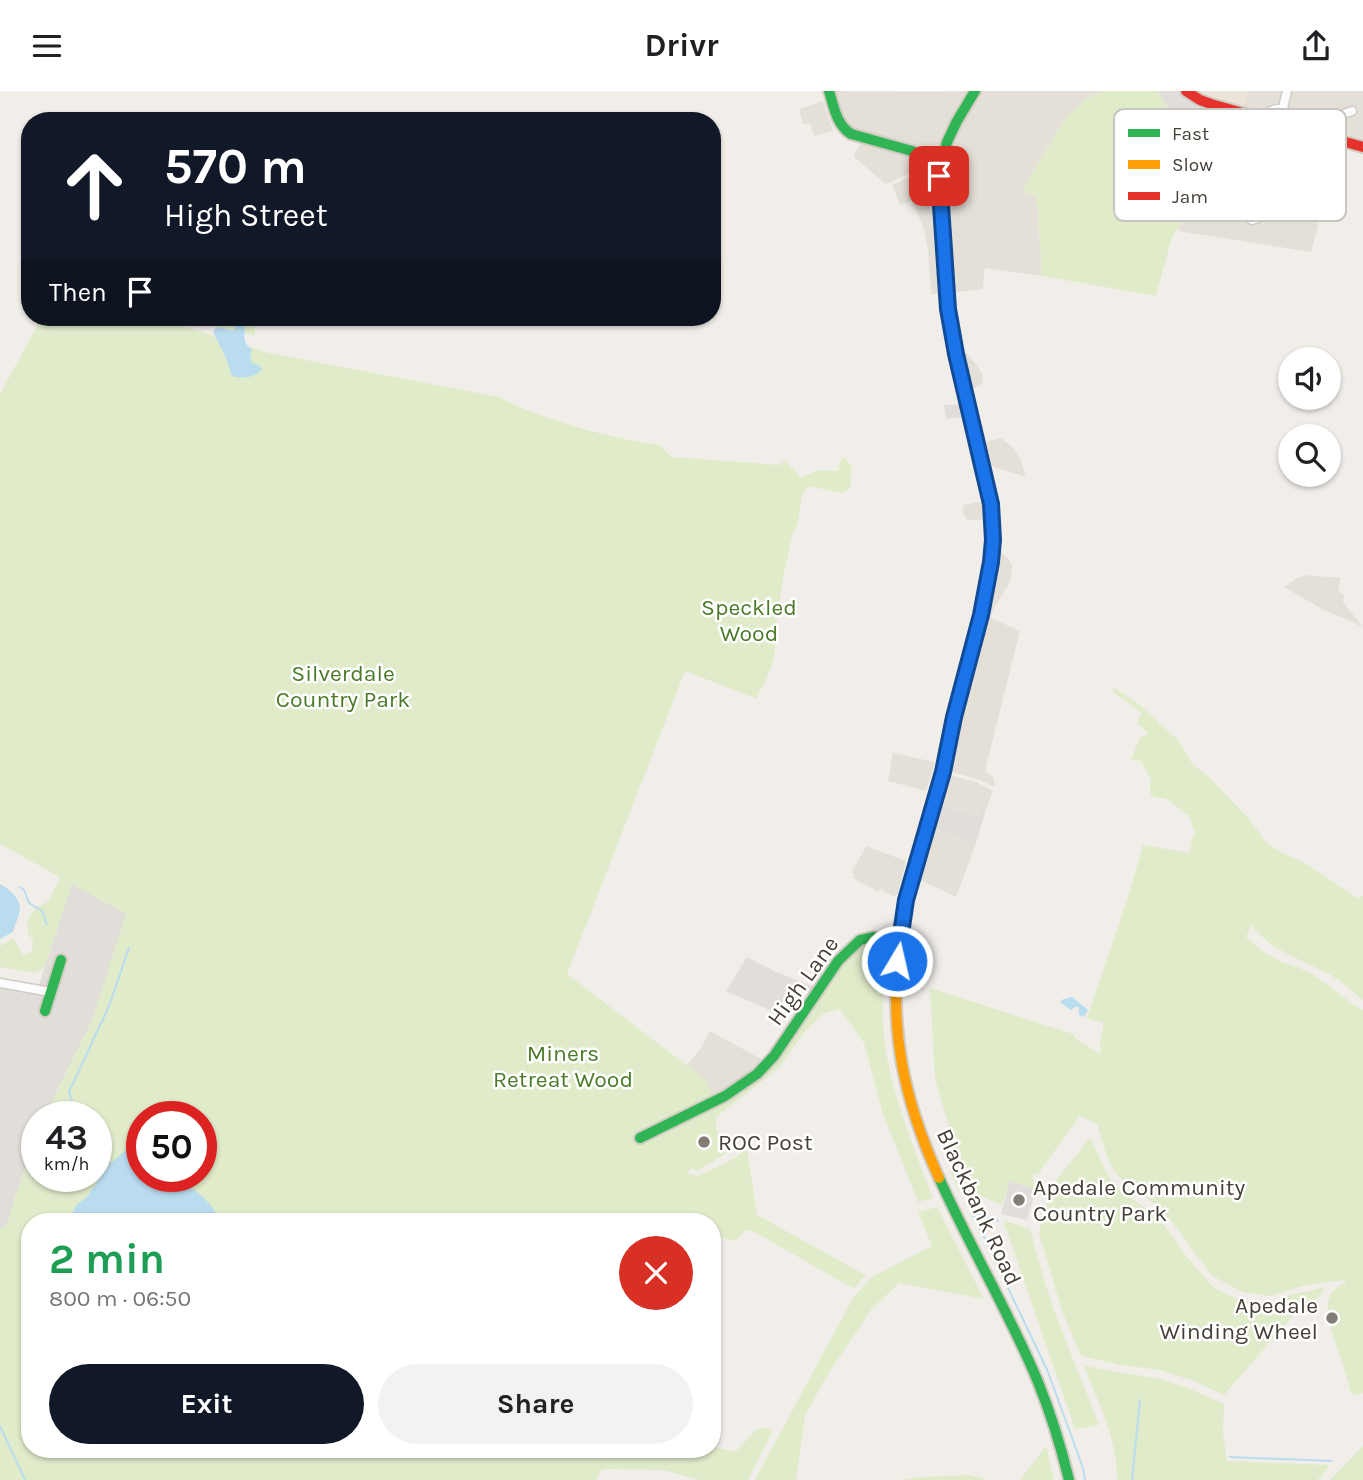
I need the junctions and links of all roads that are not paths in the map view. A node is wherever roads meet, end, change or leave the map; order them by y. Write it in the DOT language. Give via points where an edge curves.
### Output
graph roads {
  1 [pos="829,91"];
  2 [pos="975,91"];
  3 [pos="1186,91"];
  4 [pos="1287,91"];
  5 [pos="1283,108"];
  6 [pos="1231,109"];
  7 [pos="1278,109"];
  8 [pos="1352,111"];
  9 [pos="1346,112"];
  10 [pos="1346,142"];
  11 [pos="1363,147"];
  12 [pos="940,165"];
  13 [pos="899,942"];
  14 [pos="61,960"];
  15 [pos="0,983"];
  16 [pos="51,992"];
  17 [pos="45,1011"];
  18 [pos="640,1138"];
  19 [pos="1069,1480"];
  1 -- 12 [label="main road" via="845,131 912,151"];
  2 -- 12 [label="main road" via="948,139"];
  3 -- 6 [label="main road"];
  4 -- 5 [label="street"];
  5 -- 7 [label="street"];
  8 -- 9 [label="street"];
  10 -- 11 [label="main road"];
  12 -- 13 [label="main road" via="948,309 991,504 993,540 981,615"];
  13 -- 18 [label="main road, High Lane" via="873,937 860,940 838,961 757,1074 725,1096"];
  13 -- 19 [label="main road, Blackbank Road" via="896,1027 912,1111 947,1198 1043,1393"];
  14 -- 16 [label="main road"];
  15 -- 16 [label="street"];
  16 -- 17 [label="main road"];
}
